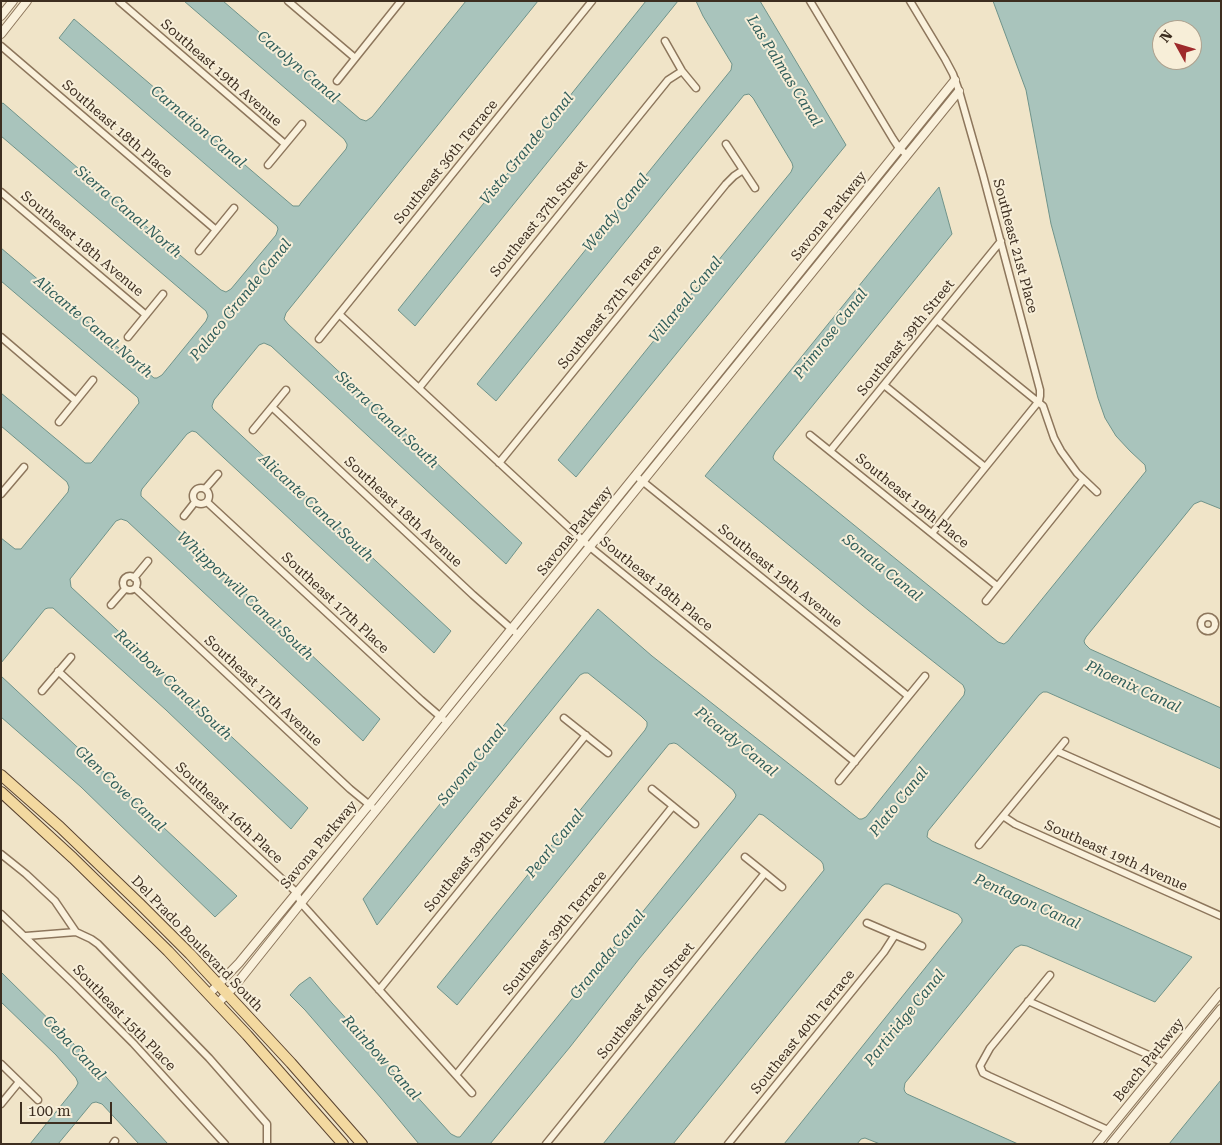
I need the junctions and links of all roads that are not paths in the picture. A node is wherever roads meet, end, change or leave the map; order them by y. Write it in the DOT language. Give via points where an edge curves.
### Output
graph roads {
  1 [pos="12,1"];
  2 [pos="27,1"];
  3 [pos="118,1"];
  4 [pos="288,1"];
  5 [pos="401,1"];
  6 [pos="592,1"];
  7 [pos="810,1"];
  8 [pos="910,1"];
  9 [pos="1,16"];
  10 [pos="1,34"];
  11 [pos="665,41"];
  12 [pos="1,46"];
  13 [pos="355,58"];
  14 [pos="682,71"];
  15 [pos="955,80"];
  16 [pos="337,81"];
  17 [pos="696,88"];
  18 [pos="959,91"];
  19 [pos="302,124"];
  20 [pos="285,144"];
  21 [pos="726,144"];
  22 [pos="899,148"];
  23 [pos="907,155"];
  24 [pos="268,165"];
  25 [pos="743,170"];
  26 [pos="755,188"];
  27 [pos="1,192"];
  28 [pos="234,208"];
  29 [pos="216,230"];
  30 [pos="1001,241"];
  31 [pos="199,251"];
  32 [pos="163,294"];
  33 [pos="339,314"];
  34 [pos="146,315"];
  35 [pos="937,320"];
  36 [pos="755,327"];
  37 [pos="763,334"];
  38 [pos="1,337"];
  39 [pos="128,337"];
  40 [pos="319,338"];
  41 [pos="93,380"];
  42 [pos="884,385"];
  43 [pos="418,388"];
  44 [pos="286,390"];
  45 [pos="76,401"];
  46 [pos="1039,401"];
  47 [pos="272,407"];
  48 [pos="60,422"];
  49 [pos="253,430"];
  50 [pos="810,435"];
  51 [pos="830,451"];
  52 [pos="499,463"];
  53 [pos="24,467"];
  54 [pos="985,467"];
  55 [pos="218,474"];
  56 [pos="636,476"];
  57 [pos="1083,480"];
  58 [pos="643,482"];
  59 [pos="4,484"];
  60 [pos="206,489"];
  61 [pos="1097,492"];
  62 [pos="1,494"];
  63 [pos="195,502"];
  64 [pos="207,502"];
  65 [pos="184,516"];
  66 [pos="932,533"];
  67 [pos="583,540"];
  68 [pos="590,547"];
  69 [pos="148,561"];
  70 [pos="134,578"];
  71 [pos="997,586"];
  72 [pos="135,588"];
  73 [pos="125,589"];
  74 [pos="986,601"];
  75 [pos="112,605"];
  76 [pos="512,629"];
  77 [pos="518,635"];
  78 [pos="71,656"];
  79 [pos="58,671"];
  80 [pos="925,676"];
  81 [pos="42,691"];
  82 [pos="908,696"];
  83 [pos="440,716"];
  84 [pos="564,718"];
  85 [pos="447,722"];
  86 [pos="586,735"];
  87 [pos="1065,741"];
  88 [pos="1057,751"];
  89 [pos="608,753"];
  90 [pos="855,762"];
  91 [pos="1,775"];
  92 [pos="839,781"];
  93 [pos="652,789"];
  94 [pos="1,792"];
  95 [pos="369,805"];
  96 [pos="673,806"];
  97 [pos="376,810"];
  98 [pos="1003,816"];
  99 [pos="696,824"];
  100 [pos="1221,824"];
  101 [pos="980,845"];
  102 [pos="1,854"];
  103 [pos="745,857"];
  104 [pos="765,873"];
  105 [pos="782,887"];
  106 [pos="296,892"];
  107 [pos="301,902"];
  108 [pos="1,914"];
  109 [pos="1221,916"];
  110 [pos="867,923"];
  111 [pos="76,932"];
  112 [pos="895,935"];
  113 [pos="26,936"];
  114 [pos="922,946"];
  115 [pos="1050,975"];
  116 [pos="220,985"];
  117 [pos="379,990"];
  118 [pos="1221,992"];
  119 [pos="209,994"];
  120 [pos="228,994"];
  121 [pos="1028,1001"];
  122 [pos="218,1003"];
  123 [pos="1221,1009"];
  124 [pos="1163,1062"];
  125 [pos="1,1064"];
  126 [pos="1172,1069"];
  127 [pos="456,1075"];
  128 [pos="19,1082"];
  129 [pos="472,1093"];
  130 [pos="38,1100"];
  131 [pos="1,1104"];
  132 [pos="1108,1130"];
  133 [pos="1117,1136"];
  134 [pos="225,1144"];
  135 [pos="267,1144"];
  136 [pos="343,1144"];
  137 [pos="362,1144"];
  138 [pos="546,1144"];
  139 [pos="728,1144"];
  140 [pos="1097,1144"];
  141 [pos="1111,1144"];
  1 -- 9 [label="street"];
  2 -- 10 [label="street"];
  3 -- 20 [label="street, Southeast 19th Avenue"];
  4 -- 13 [label="street"];
  5 -- 13 [label="street"];
  6 -- 33 [label="street, Southeast 36th Terrace"];
  7 -- 22 [label="street"];
  8 -- 15 [label="street, Southeast 21st Place"];
  11 -- 14 [label="street"];
  12 -- 29 [label="street, Southeast 18th Place"];
  13 -- 16 [label="street"];
  14 -- 17 [label="street"];
  14 -- 43 [label="street, Southeast 37th Street" via="668,80"];
  15 -- 18 [label="street, Southeast 21st Place"];
  15 -- 22 [label="street, Savona Parkway"];
  18 -- 23 [label="street, Savona Parkway"];
  18 -- 30 [label="street, Southeast 21st Place"];
  19 -- 20 [label="street, Southeast 19th Avenue"];
  20 -- 24 [label="street, Southeast 19th Avenue"];
  21 -- 25 [label="street"];
  22 -- 23 [label="street"];
  22 -- 36 [label="street, Savona Parkway"];
  23 -- 37 [label="street, Savona Parkway"];
  25 -- 26 [label="street"];
  25 -- 52 [label="street, Southeast 37th Terrace" via="726,184"];
  27 -- 34 [label="street, Southeast 18th Avenue"];
  28 -- 29 [label="street"];
  29 -- 31 [label="street"];
  30 -- 35 [label="street, Southeast 39th Street"];
  30 -- 46 [label="street, Southeast 21st Place" via="1040,390"];
  32 -- 34 [label="street, Southeast 18th Avenue"];
  33 -- 40 [label="street, Southeast 36th Terrace"];
  33 -- 43 [label="street, Southeast 18th Place"];
  34 -- 39 [label="street, Southeast 18th Avenue"];
  35 -- 42 [label="street, Southeast 39th Street"];
  35 -- 46 [label="street"];
  36 -- 37 [label="street"];
  36 -- 56 [label="street, Savona Parkway"];
  37 -- 58 [label="street, Savona Parkway"];
  38 -- 45 [label="street"];
  41 -- 45 [label="street"];
  42 -- 51 [label="street, Southeast 39th Street"];
  42 -- 54 [label="street"];
  43 -- 52 [label="street, Southeast 18th Place"];
  44 -- 47 [label="street"];
  45 -- 48 [label="street"];
  46 -- 54 [label="street"];
  46 -- 57 [label="street, Southeast 21st Place" via="1046,411 1060,451"];
  47 -- 49 [label="street"];
  47 -- 76 [label="street, Southeast 18th Avenue"];
  50 -- 51 [label="street, Southeast 19th Place"];
  51 -- 66 [label="street, Southeast 19th Place"];
  52 -- 67 [label="street, Southeast 18th Place"];
  53 -- 59 [label="street"];
  54 -- 66 [label="street"];
  55 -- 60 [label="street"];
  56 -- 58 [label="street, Southeast 19th Avenue"];
  56 -- 67 [label="street, Savona Parkway"];
  57 -- 61 [label="street, Southeast 21st Place"];
  57 -- 71 [label="street"];
  58 -- 68 [label="street, Savona Parkway"];
  58 -- 82 [label="street, Southeast 19th Avenue"];
  59 -- 62 [label="street"];
  60 -- 63 [label="street" via="196,490 193,494"];
  60 -- 64 [label="street" via="210,495"];
  63 -- 64 [label="street"];
  63 -- 65 [label="street"];
  64 -- 83 [label="street, Southeast 17th Place"];
  66 -- 71 [label="street, Southeast 19th Place"];
  67 -- 68 [label="street, Southeast 18th Place"];
  67 -- 76 [label="street, Savona Parkway"];
  68 -- 77 [label="street, Savona Parkway"];
  68 -- 90 [label="street, Southeast 18th Place"];
  69 -- 70 [label="street"];
  70 -- 72 [label="street"];
  70 -- 73 [label="street" via="124,579"];
  71 -- 74 [label="street"];
  72 -- 73 [label="street"];
  72 -- 95 [label="street, Southeast 17th Avenue"];
  73 -- 75 [label="street"];
  76 -- 77 [label="street, Southeast 18th Avenue"];
  76 -- 83 [label="street, Savona Parkway"];
  77 -- 85 [label="street, Savona Parkway"];
  78 -- 79 [label="street"];
  79 -- 81 [label="street"];
  79 -- 106 [label="street, Southeast 16th Place"];
  80 -- 82 [label="street"];
  82 -- 90 [label="street"];
  83 -- 85 [label="street, Southeast 17th Place"];
  83 -- 95 [label="street, Savona Parkway"];
  84 -- 86 [label="street"];
  85 -- 97 [label="street, Savona Parkway"];
  86 -- 89 [label="street"];
  86 -- 117 [label="street, Southeast 39th Street"];
  87 -- 88 [label="street"];
  88 -- 98 [label="street"];
  88 -- 100 [label="street"];
  90 -- 92 [label="street"];
  91 -- 116 [label="main road, Del Prado Boulevard South" via="55,822"];
  93 -- 96 [label="street"];
  94 -- 119 [label="main road, Del Prado Boulevard South" via="84,869"];
  95 -- 97 [label="street, Southeast 17th Avenue"];
  95 -- 106 [label="street, Savona Parkway"];
  96 -- 99 [label="street"];
  96 -- 127 [label="street, Southeast 39th Terrace"];
  97 -- 107 [label="street, Savona Parkway"];
  98 -- 101 [label="street"];
  98 -- 109 [label="street, Southeast 19th Avenue"];
  102 -- 111 [label="street" via="55,902"];
  103 -- 104 [label="street"];
  104 -- 105 [label="street"];
  104 -- 138 [label="street, Southeast 40th Street"];
  106 -- 107 [label="street, Southeast 16th Place"];
  106 -- 116 [label="street, Savona Parkway"];
  107 -- 117 [label="street, Southeast 16th Place"];
  107 -- 120 [label="street, Savona Parkway"];
  108 -- 113 [label="street, Southeast 15th Place"];
  110 -- 112 [label="street"];
  111 -- 113 [label="street"];
  111 -- 135 [label="street" via="98,944 209,1058 267,1124"];
  112 -- 114 [label="street"];
  112 -- 139 [label="street, Southeast 40th Terrace"];
  113 -- 134 [label="street, Southeast 15th Place" via="133,1043"];
  115 -- 121 [label="street"];
  116 -- 119 [label="street, Savona Parkway"];
  116 -- 120 [label="main road, Del Prado Boulevard South"];
  117 -- 127 [label="street, Southeast 16th Place"];
  118 -- 124 [label="street, Beach Parkway"];
  119 -- 122 [label="main road, Del Prado Boulevard South"];
  120 -- 122 [label="street, Savona Parkway"];
  120 -- 137 [label="main road, Del Prado Boulevard South"];
  121 -- 124 [label="street"];
  121 -- 132 [label="street" via="990,1048 980,1066 983,1072"];
  122 -- 136 [label="main road, Del Prado Boulevard South"];
  123 -- 126 [label="street, Beach Parkway"];
  124 -- 126 [label="street"];
  124 -- 132 [label="street, Beach Parkway"];
  125 -- 128 [label="street"];
  126 -- 133 [label="street, Beach Parkway"];
  127 -- 129 [label="street, Southeast 16th Place"];
  128 -- 130 [label="street"];
  128 -- 131 [label="street"];
  132 -- 133 [label="street"];
  132 -- 140 [label="street, Beach Parkway"];
  133 -- 141 [label="street, Beach Parkway"];
}
